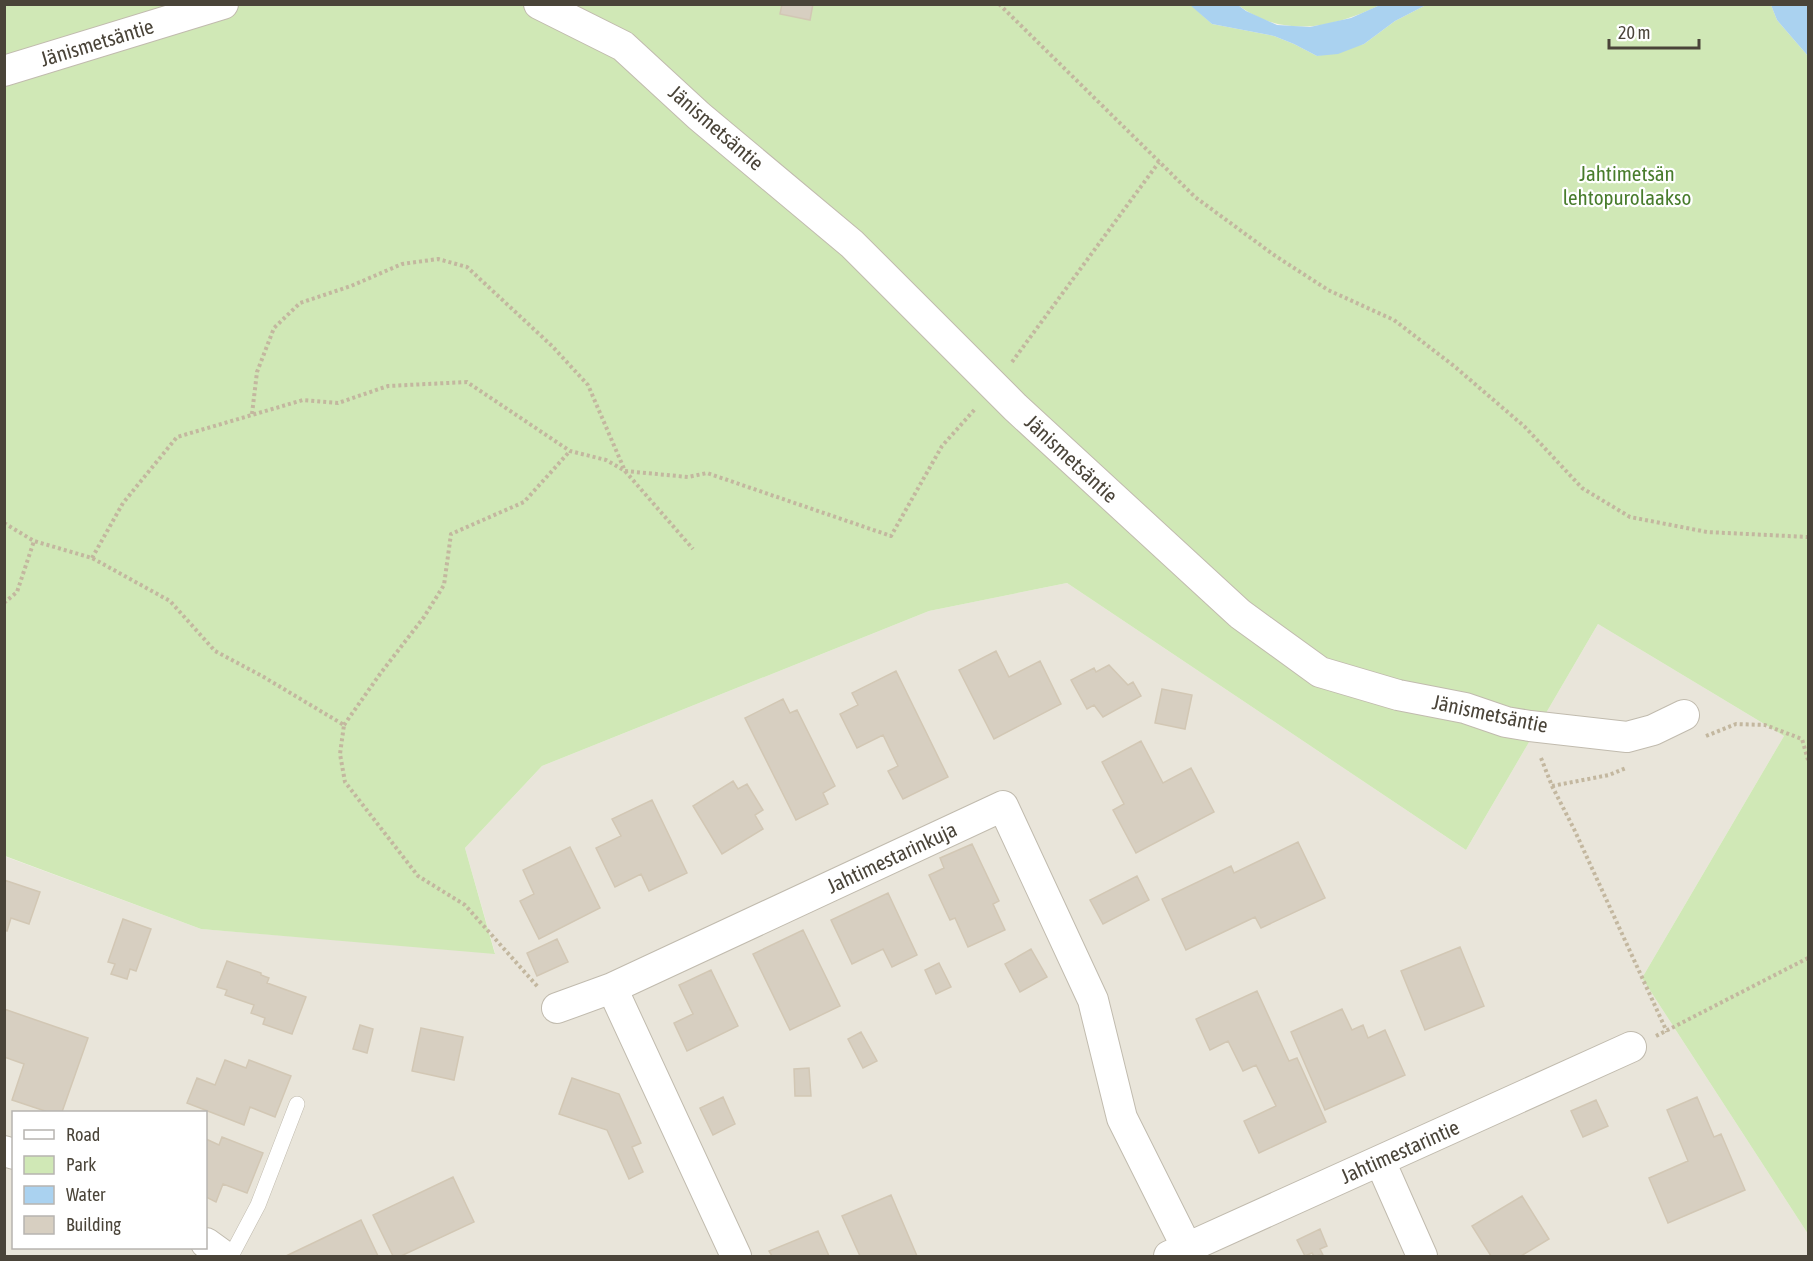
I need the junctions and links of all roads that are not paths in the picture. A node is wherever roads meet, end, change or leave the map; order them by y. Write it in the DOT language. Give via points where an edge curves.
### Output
graph roads {
  1 [pos="224,4"];
  2 [pos="553,8"];
  3 [pos="4,71"];
  4 [pos="1684,715"];
  5 [pos="612,988"];
  6 [pos="557,1008"];
  7 [pos="1630,1047"];
  8 [pos="297,1104"];
  9 [pos="1380,1161"];
  10 [pos="207,1244"];
  11 [pos="1178,1252"];
  12 [pos="224,1257"];
  13 [pos="231,1257"];
  14 [pos="736,1257"];
  15 [pos="1422,1257"];
  1 -- 3 [label="street, Jänismetsäntie"];
  2 -- 4 [label="street, Jänismetsäntie" via="623,46 699,116 852,244 994,387 1240,614 1320,672 1530,726 1627,737"];
  5 -- 6 [label="street"];
  5 -- 11 [label="street, Jahtimestarinkuja" via="1004,806 1093,1000 1122,1118"];
  5 -- 14 [label="street"];
  7 -- 9 [label="street, Jahtimestarintie"];
  8 -- 13 [label="lane" via="258,1205"];
  9 -- 11 [label="street, Jahtimestarintie"];
  9 -- 15 [label="street"];
  10 -- 12 [label="street"];
}
